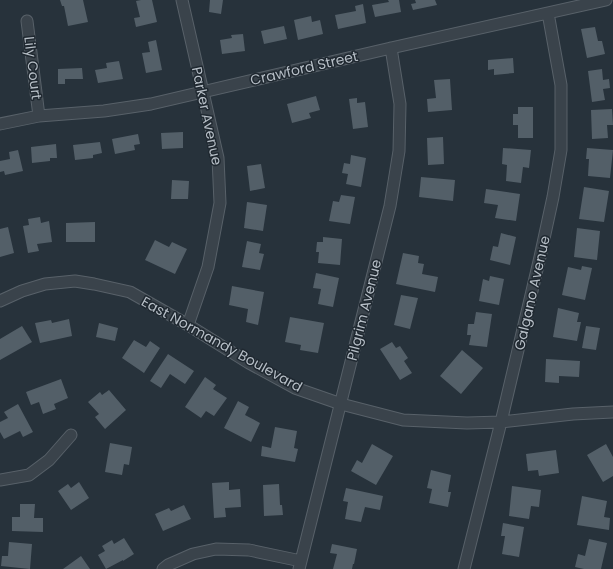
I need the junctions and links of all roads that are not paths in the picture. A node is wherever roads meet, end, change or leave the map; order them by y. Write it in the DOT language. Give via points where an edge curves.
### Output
graph roads {
  1 [pos="182,0"];
  2 [pos="606,0"];
  3 [pos="548,13"];
  4 [pos="27,21"];
  5 [pos="391,48"];
  6 [pos="203,92"];
  7 [pos="39,116"];
  8 [pos="0,124"];
  9 [pos="0,300"];
  10 [pos="188,325"];
  11 [pos="341,404"];
  12 [pos="613,412"];
  13 [pos="502,422"];
  14 [pos="71,435"];
  15 [pos="0,480"];
  16 [pos="300,565"];
  17 [pos="162,569"];
  18 [pos="464,569"];
  1 -- 6 [label="street, Parker Avenue"];
  2 -- 3 [label="street, Crawford Street"];
  3 -- 5 [label="street, Crawford Street"];
  3 -- 13 [label="street, Galgano Avenue" via="561,85 561,150 540,257"];
  4 -- 7 [label="street, Lily Court"];
  5 -- 6 [label="street, Crawford Street"];
  5 -- 11 [label="street, Pilgrim Avenue" via="400,104 399,151 390,206"];
  6 -- 7 [label="street, Crawford Street" via="104,111"];
  6 -- 10 [label="street, Parker Avenue" via="218,158 220,203 208,267"];
  7 -- 8 [label="street, Crawford Street"];
  9 -- 10 [label="street, East Normandy Boulevard" via="45,284 75,281 130,292"];
  10 -- 11 [label="street, East Normandy Boulevard" via="295,388"];
  11 -- 13 [label="street, East Normandy Boulevard" via="403,420 467,424"];
  11 -- 16 [label="street, Pilgrim Avenue"];
  12 -- 13 [label="street, East Normandy Boulevard"];
  13 -- 18 [label="street, Galgano Avenue"];
  14 -- 15 [label="street" via="49,460 29,475"];
  16 -- 17 [label="street" via="249,550 216,549 193,554"];
}
